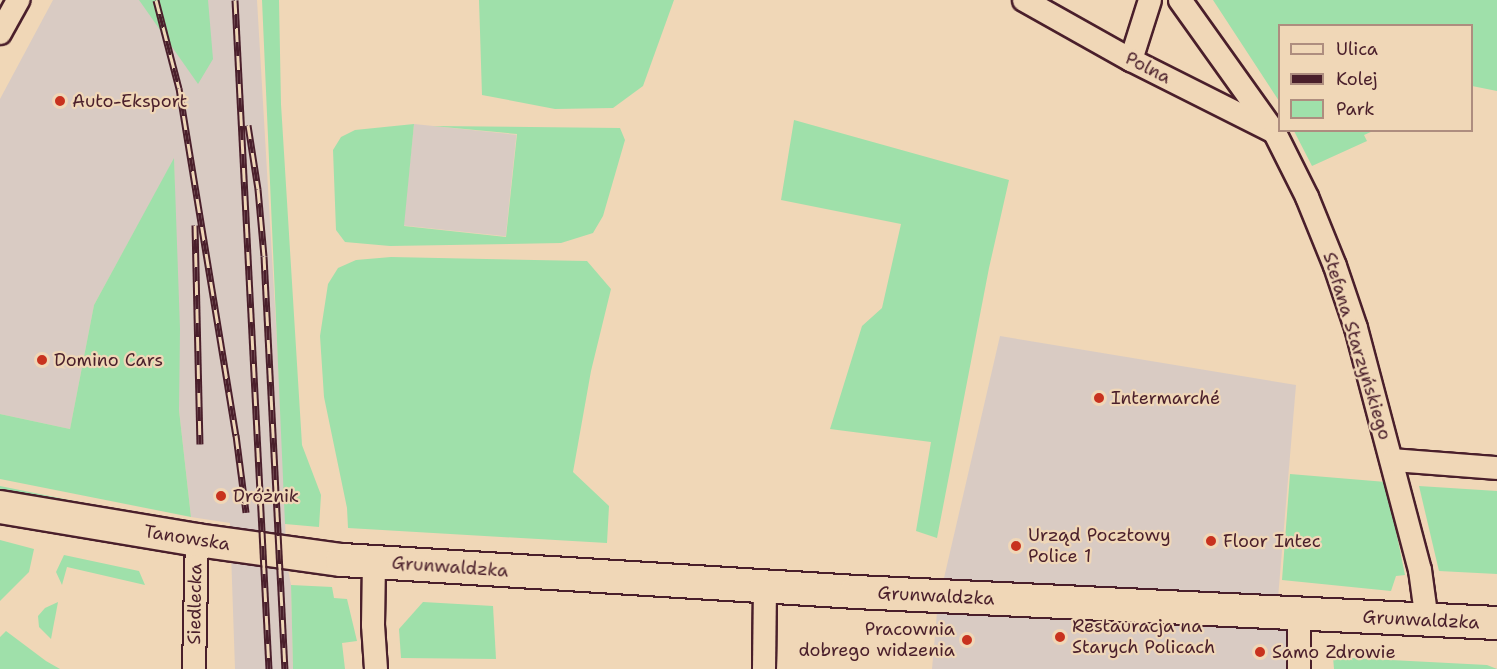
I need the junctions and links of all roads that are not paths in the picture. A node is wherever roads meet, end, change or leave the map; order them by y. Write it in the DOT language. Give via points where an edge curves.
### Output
graph roads {
  1 [pos="18,0"];
  2 [pos="1024,0"];
  3 [pos="1149,0"];
  4 [pos="1180,0"];
  5 [pos="0,33"];
  6 [pos="1131,60"];
  7 [pos="1275,133"];
  8 [pos="1392,460"];
  9 [pos="1497,468"];
  10 [pos="0,507"];
  11 [pos="197,540"];
  12 [pos="374,562"];
  13 [pos="765,586"];
  14 [pos="1299,614"];
  15 [pos="1427,621"];
  16 [pos="1497,623"];
  17 [pos="194,669"];
  18 [pos="376,669"];
  19 [pos="764,669"];
  20 [pos="1299,669"];
  1 -- 5 [label="street"];
  2 -- 6 [label="street, Polna"];
  3 -- 6 [label="street"];
  4 -- 7 [label="street, Stefana Starzyńskiego"];
  6 -- 7 [label="street, Polna"];
  7 -- 8 [label="street, Stefana Starzyńskiego" via="1335,266"];
  8 -- 9 [label="street"];
  8 -- 15 [label="street, Stefana Starzyńskiego" via="1420,570"];
  10 -- 11 [label="main road, Tanowska"];
  11 -- 12 [label="main road, Tanowska"];
  11 -- 17 [label="street, Siedlecka"];
  12 -- 13 [label="main road, Grunwaldzka"];
  12 -- 18 [label="street"];
  13 -- 14 [label="main road, Grunwaldzka"];
  13 -- 19 [label="street"];
  14 -- 15 [label="main road, Grunwaldzka"];
  14 -- 20 [label="street"];
  15 -- 16 [label="main road, Grunwaldzka"];
}
